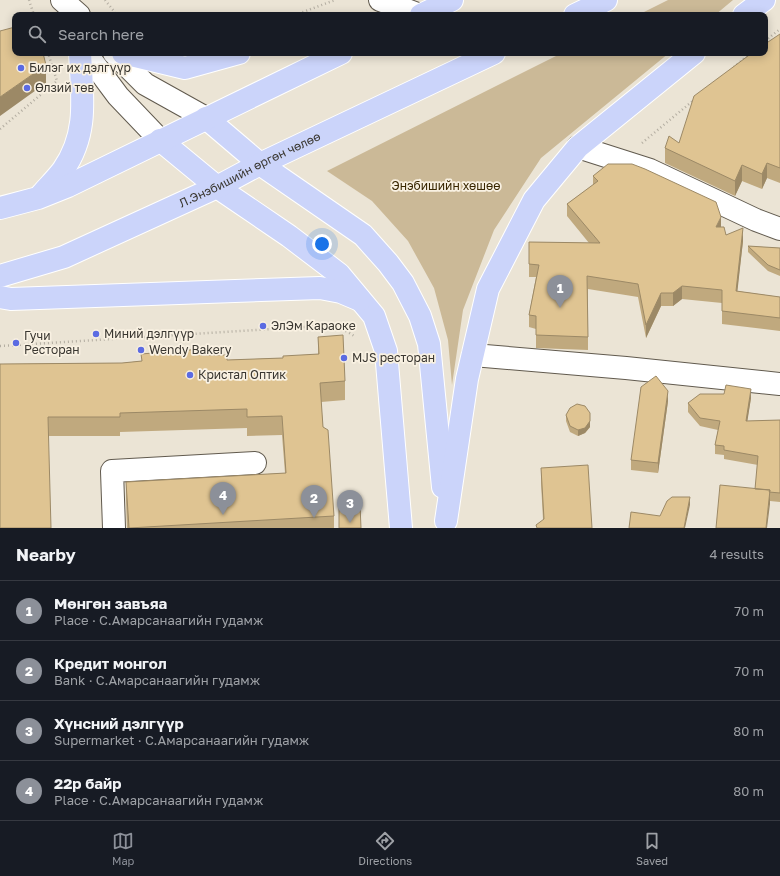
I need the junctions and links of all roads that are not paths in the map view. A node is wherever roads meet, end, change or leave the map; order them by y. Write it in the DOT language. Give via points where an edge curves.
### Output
graph roads {
  1 [pos="57,0"];
  2 [pos="62,0"];
  3 [pos="380,0"];
  4 [pos="452,0"];
  5 [pos="606,0"];
  6 [pos="764,0"];
  7 [pos="63,12"];
  8 [pos="76,12"];
  9 [pos="413,12"];
  10 [pos="427,12"];
  11 [pos="581,12"];
  12 [pos="748,12"];
  13 [pos="80,56"];
  14 [pos="88,56"];
  15 [pos="117,56"];
  16 [pos="135,56"];
  17 [pos="228,56"];
  18 [pos="335,56"];
  19 [pos="488,56"];
  20 [pos="690,56"];
  21 [pos="206,118"];
  22 [pos="160,140"];
  23 [pos="578,147"];
  24 [pos="260,164"];
  25 [pos="217,187"];
  26 [pos="38,198"];
  27 [pos="0,208"];
  28 [pos="780,230"];
  29 [pos="0,276"];
  30 [pos="4,300"];
  31 [pos="361,301"];
  32 [pos="473,355"];
  33 [pos="780,384"];
  34 [pos="255,463"];
  35 [pos="446,525"];
  36 [pos="114,528"];
  37 [pos="401,528"];
  1 -- 7 [label="street"];
  2 -- 8 [label="street"];
  3 -- 9 [label="street"];
  4 -- 10 [label="main road"];
  5 -- 11 [label="main road"];
  6 -- 12 [label="main road"];
  13 -- 26 [label="main road" via="82,122 76,147 62,170"];
  14 -- 22 [label="street" via="118,96"];
  15 -- 21 [label="street" via="145,84"];
  16 -- 17 [label="main road" via="185,68"];
  18 -- 21 [label="main road"];
  19 -- 24 [label="main road, Л.Энэбишийн өргөн чөлөө"];
  20 -- 23 [label="main road"];
  21 -- 22 [label="main road"];
  21 -- 24 [label="main road"];
  22 -- 25 [label="main road"];
  22 -- 26 [label="main road" via="68,186"];
  23 -- 28 [label="street" via="650,170"];
  23 -- 32 [label="main road" via="534,200 488,289"];
  24 -- 25 [label="main road, Л.Энэбишийн өргөн чөлөө"];
  24 -- 35 [label="main road" via="363,235 403,283 420,316 429,344"];
  25 -- 29 [label="main road, Л.Энэбишийн өргөн чөлөө" via="64,257"];
  25 -- 31 [label="main road" via="339,274"];
  26 -- 27 [label="main road"];
  30 -- 31 [label="main road" via="320,288 341,292"];
  31 -- 37 [label="main road" via="374,316 386,351"];
  32 -- 33 [label="street"];
  32 -- 35 [label="main road" via="467,379"];
  34 -- 36 [label="street" via="112,471"];
}
